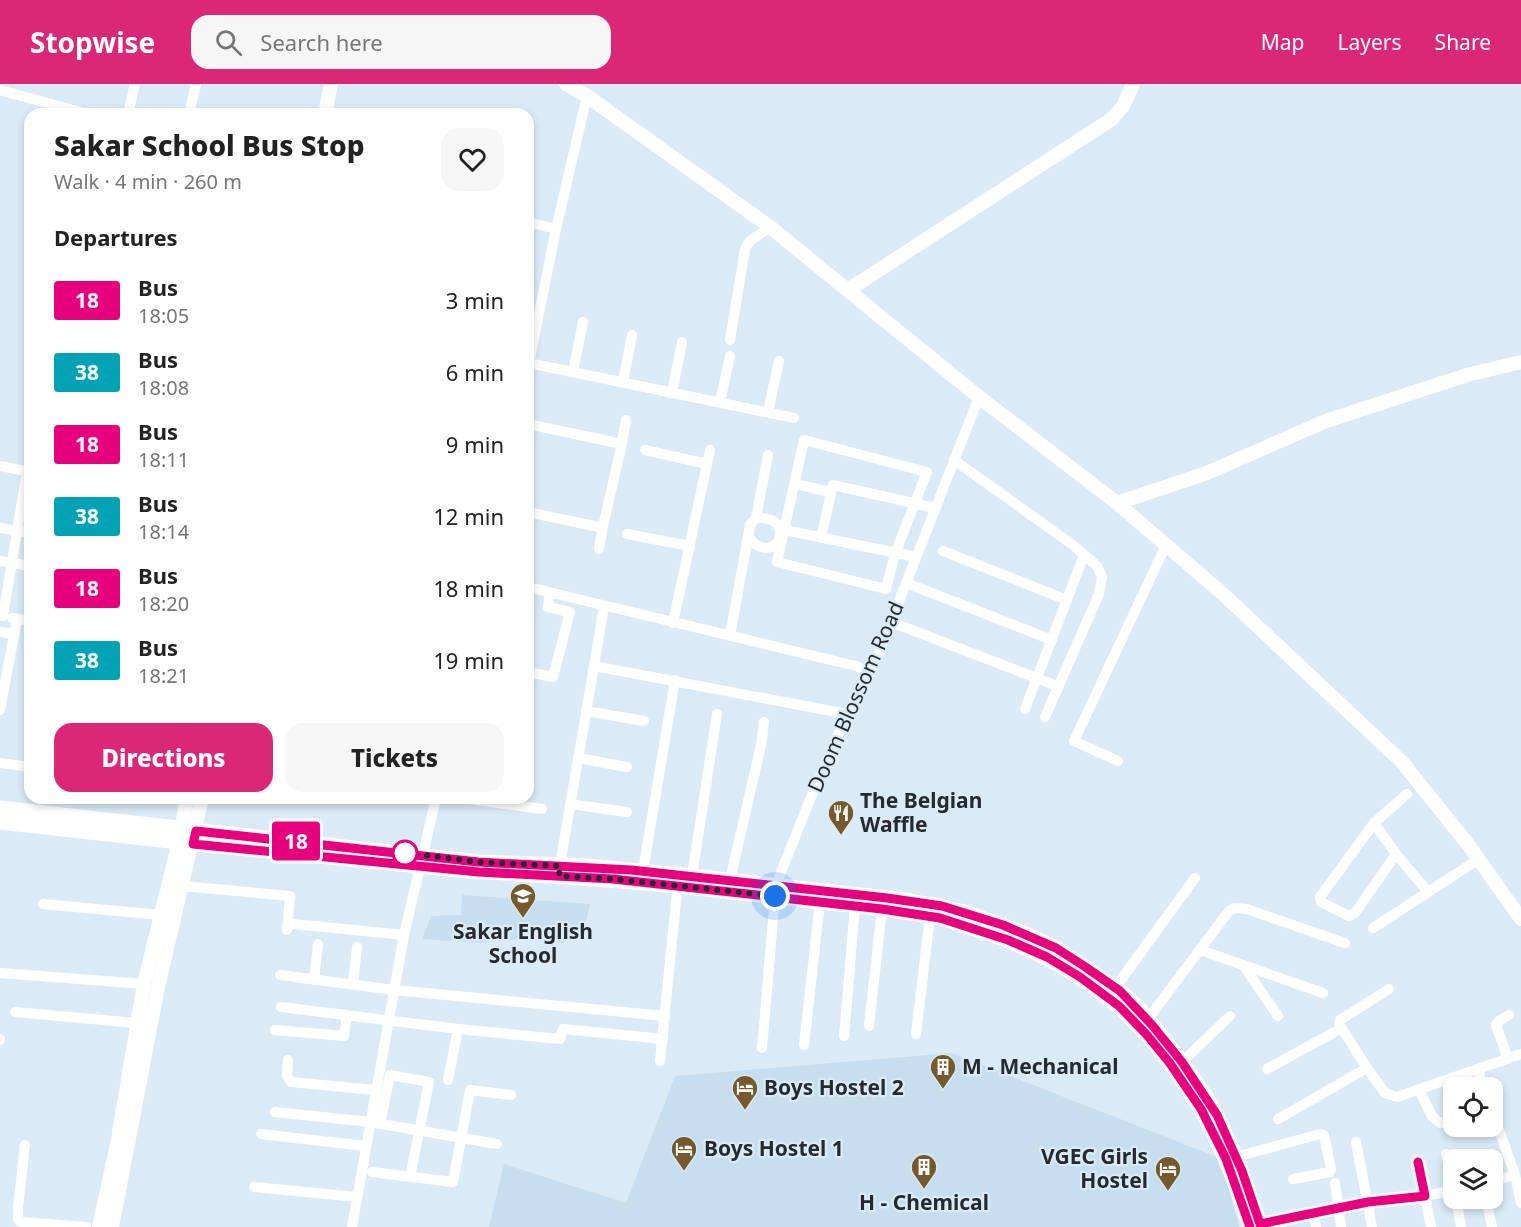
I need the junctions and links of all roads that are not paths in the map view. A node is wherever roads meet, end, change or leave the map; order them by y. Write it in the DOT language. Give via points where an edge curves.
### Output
graph roads {
  1 [pos="135,84"];
  2 [pos="196,84"];
  3 [pos="331,84"];
  4 [pos="1133,84"];
  5 [pos="570,85"];
  6 [pos="0,90"];
  7 [pos="587,96"];
  8 [pos="66,108"];
  9 [pos="129,108"];
  10 [pos="190,108"];
  11 [pos="326,108"];
  12 [pos="534,224"];
  13 [pos="770,227"];
  14 [pos="556,229"];
  15 [pos="848,290"];
  16 [pos="534,302"];
  17 [pos="540,303"];
  18 [pos="583,322"];
  19 [pos="632,335"];
  20 [pos="534,337"];
  21 [pos="730,340"];
  22 [pos="682,342"];
  23 [pos="730,356"];
  24 [pos="779,361"];
  25 [pos="1521,362"];
  26 [pos="534,366"];
  27 [pos="573,372"];
  28 [pos="623,382"];
  29 [pos="672,393"];
  30 [pos="979,396"];
  31 [pos="720,402"];
  32 [pos="768,412"];
  33 [pos="794,418"];
  34 [pos="626,420"];
  35 [pos="534,425"];
  36 [pos="621,448"];
  37 [pos="645,450"];
  38 [pos="710,450"];
  39 [pos="768,455"];
  40 [pos="954,460"];
  41 [pos="707,464"];
  42 [pos="0,466"];
  43 [pos="24,471"];
  44 [pos="795,483"];
  45 [pos="831,492"];
  46 [pos="24,493"];
  47 [pos="1117,502"];
  48 [pos="914,503"];
  49 [pos="935,508"];
  50 [pos="534,513"];
  51 [pos="756,518"];
  52 [pos="603,526"];
  53 [pos="0,528"];
  54 [pos="785,530"];
  55 [pos="17,531"];
  56 [pos="24,532"];
  57 [pos="627,534"];
  58 [pos="749,537"];
  59 [pos="821,537"];
  60 [pos="1166,545"];
  61 [pos="690,546"];
  62 [pos="599,549"];
  63 [pos="943,551"];
  64 [pos="895,554"];
  65 [pos="1084,555"];
  66 [pos="916,557"];
  67 [pos="6,562"];
  68 [pos="24,565"];
  69 [pos="906,583"];
  70 [pos="534,589"];
  71 [pos="550,593"];
  72 [pos="1067,600"];
  73 [pos="604,606"];
  74 [pos="1,616"];
  75 [pos="18,619"];
  76 [pos="24,620"];
  77 [pos="891,622"];
  78 [pos="673,623"];
  79 [pos="0,632"];
  80 [pos="15,634"];
  81 [pos="730,636"];
  82 [pos="1052,640"];
  83 [pos="594,666"];
  84 [pos="534,673"];
  85 [pos="871,673"];
  86 [pos="1036,679"];
  87 [pos="675,680"];
  88 [pos="1057,686"];
  89 [pos="2,687"];
  90 [pos="1025,709"];
  91 [pos="0,710"];
  92 [pos="586,711"];
  93 [pos="717,714"];
  94 [pos="847,714"];
  95 [pos="1045,717"];
  96 [pos="644,721"];
  97 [pos="764,722"];
  98 [pos="578,758"];
  99 [pos="1118,761"];
  100 [pos="0,763"];
  101 [pos="24,767"];
  102 [pos="627,767"];
  103 [pos="1407,794"];
  104 [pos="187,804"];
  105 [pos="200,804"];
  106 [pos="435,804"];
  107 [pos="514,804"];
  108 [pos="570,804"];
  109 [pos="0,808"];
  110 [pos="542,810"];
  111 [pos="627,812"];
  112 [pos="0,822"];
  113 [pos="1374,823"];
  114 [pos="187,837"];
  115 [pos="1396,854"];
  116 [pos="1479,859"];
  117 [pos="422,861"];
  118 [pos="560,871"];
  119 [pos="643,871"];
  120 [pos="1195,878"];
  121 [pos="683,879"];
  122 [pos="730,880"];
  123 [pos="182,886"];
  124 [pos="775,891"];
  125 [pos="1428,892"];
  126 [pos="820,902"];
  127 [pos="43,904"];
  128 [pos="855,906"];
  129 [pos="882,909"];
  130 [pos="937,913"];
  131 [pos="161,915"];
  132 [pos="1521,919"];
  133 [pos="1373,928"];
  134 [pos="404,935"];
  135 [pos="1345,943"];
  136 [pos="318,944"];
  137 [pos="357,947"];
  138 [pos="1200,950"];
  139 [pos="1243,965"];
  140 [pos="0,974"];
  141 [pos="280,975"];
  142 [pos="314,980"];
  143 [pos="144,984"];
  144 [pos="353,985"];
  145 [pos="1389,989"];
  146 [pos="394,990"];
  147 [pos="1116,993"];
  148 [pos="1323,993"];
  149 [pos="281,1007"];
  150 [pos="15,1012"];
  151 [pos="347,1015"];
  152 [pos="1509,1015"];
  153 [pos="665,1016"];
  154 [pos="1230,1016"];
  155 [pos="1278,1016"];
  156 [pos="1148,1019"];
  157 [pos="388,1021"];
  158 [pos="136,1023"];
  159 [pos="869,1026"];
  160 [pos="1342,1028"];
  161 [pos="458,1029"];
  162 [pos="275,1030"];
  163 [pos="916,1034"];
  164 [pos="844,1036"];
  165 [pos="663,1039"];
  166 [pos="804,1045"];
  167 [pos="762,1048"];
  168 [pos="1521,1054"];
  169 [pos="1508,1059"];
  170 [pos="288,1060"];
  171 [pos="660,1061"];
  172 [pos="1182,1062"];
  173 [pos="1367,1068"];
  174 [pos="1268,1069"];
  175 [pos="1478,1070"];
  176 [pos="1480,1077"];
  177 [pos="448,1080"];
  178 [pos="375,1090"];
  179 [pos="1419,1090"];
  180 [pos="511,1095"];
  181 [pos="275,1112"];
  182 [pos="1278,1119"];
  183 [pos="1443,1122"];
  184 [pos="375,1123"];
  185 [pos="420,1130"];
  186 [pos="1218,1130"];
  187 [pos="261,1134"];
  188 [pos="1502,1137"];
  189 [pos="461,1138"];
  190 [pos="1356,1142"];
  191 [pos="497,1144"];
  192 [pos="25,1145"];
  193 [pos="365,1146"];
  194 [pos="1236,1157"];
  195 [pos="1418,1162"];
  196 [pos="372,1172"];
  197 [pos="1515,1175"];
  198 [pos="410,1177"];
  199 [pos="1503,1178"];
  200 [pos="1293,1179"];
  201 [pos="1335,1183"];
  202 [pos="254,1187"];
  203 [pos="1443,1191"];
  204 [pos="1425,1196"];
  205 [pos="357,1197"];
  206 [pos="1368,1202"];
  207 [pos="1521,1203"];
  208 [pos="1338,1209"];
  209 [pos="1458,1209"];
  210 [pos="1488,1209"];
  211 [pos="1314,1214"];
  212 [pos="1257,1226"];
  213 [pos="86,1227"];
  214 [pos="99,1227"];
  215 [pos="112,1227"];
  216 [pos="351,1227"];
  217 [pos="1317,1227"];
  218 [pos="1341,1227"];
  219 [pos="1372,1227"];
  220 [pos="1431,1227"];
  221 [pos="1461,1227"];
  222 [pos="1492,1227"];
  1 -- 9 [label="street"];
  2 -- 10 [label="street"];
  3 -- 11 [label="street"];
  4 -- 15 [label="street" via="1112,119"];
  5 -- 7 [label="street"];
  6 -- 8 [label="street"];
  7 -- 13 [label="street"];
  7 -- 14 [label="street"];
  12 -- 14 [label="street"];
  13 -- 15 [label="street"];
  13 -- 21 [label="street" via="745,249"];
  14 -- 17 [label="street"];
  15 -- 30 [label="street"];
  16 -- 17 [label="street"];
  17 -- 20 [label="street"];
  18 -- 27 [label="street"];
  19 -- 28 [label="street"];
  22 -- 29 [label="street"];
  23 -- 31 [label="street"];
  24 -- 32 [label="street"];
  25 -- 47 [label="street" via="1467,375 1326,421 1207,473"];
  26 -- 27 [label="street"];
  27 -- 28 [label="street"];
  28 -- 29 [label="street"];
  29 -- 31 [label="street"];
  30 -- 40 [label="street, Doom Blossom Road"];
  30 -- 47 [label="street"];
  31 -- 32 [label="street"];
  32 -- 33 [label="street"];
  34 -- 36 [label="street"];
  35 -- 36 [label="street" via="617,443"];
  36 -- 52 [label="street"];
  37 -- 41 [label="street"];
  38 -- 41 [label="street"];
  39 -- 51 [label="street"];
  40 -- 49 [label="street, Doom Blossom Road"];
  40 -- 65 [label="street"];
  41 -- 61 [label="street"];
  42 -- 43 [label="street"];
  44 -- 45 [label="street"];
  44 -- 48 [label="street" via="804,440 927,472"];
  44 -- 54 [label="street"];
  45 -- 48 [label="street" via="833,484"];
  45 -- 59 [label="street"];
  46 -- 55 [label="street"];
  47 -- 60 [label="street"];
  48 -- 49 [label="street"];
  48 -- 64 [label="street"];
  49 -- 66 [label="street, Doom Blossom Road"];
  50 -- 52 [label="street"];
  51 -- 58 [label="street" via="750,525"];
  51 -- 58 [label="street" via="776,522 781,533 779,539 766,548 755,545"];
  52 -- 62 [label="street"];
  53 -- 55 [label="street"];
  54 -- 59 [label="street"];
  54 -- 64 [label="street" via="777,562 886,589"];
  55 -- 56 [label="street"];
  55 -- 67 [label="street"];
  57 -- 61 [label="street"];
  58 -- 81 [label="street"];
  59 -- 64 [label="street"];
  60 -- 99 [label="street" via="1074,741"];
  60 -- 116 [label="street" via="1402,762"];
  61 -- 78 [label="street"];
  63 -- 72 [label="street"];
  64 -- 66 [label="street"];
  65 -- 72 [label="street"];
  65 -- 88 [label="street" via="1097,566 1102,577 1099,594"];
  66 -- 69 [label="street, Doom Blossom Road"];
  67 -- 68 [label="street"];
  67 -- 74 [label="street"];
  69 -- 77 [label="street, Doom Blossom Road"];
  69 -- 82 [label="street"];
  70 -- 71 [label="street"];
  71 -- 73 [label="street"];
  71 -- 84 [label="street" via="548,607 570,612 553,677"];
  72 -- 82 [label="street"];
  73 -- 78 [label="street"];
  73 -- 83 [label="street"];
  74 -- 75 [label="street"];
  75 -- 76 [label="street"];
  75 -- 80 [label="street"];
  77 -- 85 [label="street, Doom Blossom Road"];
  77 -- 86 [label="street"];
  78 -- 81 [label="street"];
  79 -- 80 [label="street"];
  80 -- 89 [label="street"];
  81 -- 85 [label="street"];
  82 -- 86 [label="street"];
  83 -- 87 [label="street"];
  83 -- 92 [label="street"];
  85 -- 94 [label="street, Doom Blossom Road"];
  86 -- 88 [label="street"];
  86 -- 90 [label="street"];
  87 -- 94 [label="street"];
  87 -- 119 [label="street"];
  88 -- 95 [label="street"];
  89 -- 91 [label="street"];
  92 -- 96 [label="street"];
  92 -- 98 [label="street"];
  93 -- 121 [label="street"];
  94 -- 124 [label="street, Doom Blossom Road"];
  97 -- 122 [label="street"];
  98 -- 102 [label="street"];
  98 -- 108 [label="street"];
  100 -- 101 [label="street"];
  103 -- 113 [label="street"];
  104 -- 114 [label="street"];
  105 -- 114 [label="street"];
  106 -- 117 [label="street"];
  107 -- 110 [label="street"];
  108 -- 111 [label="street"];
  108 -- 118 [label="street"];
  109 -- 114 [label="main road"];
  112 -- 114 [label="main road"];
  113 -- 115 [label="street"];
  113 -- 115 [label="street" via="1320,897 1321,902 1349,916 1355,913"];
  114 -- 117 [label="main road"];
  114 -- 123 [label="street"];
  114 -- 131 [label="street"];
  115 -- 125 [label="street"];
  116 -- 125 [label="street"];
  116 -- 132 [label="street"];
  117 -- 118 [label="main road" via="478,862"];
  117 -- 134 [label="street"];
  118 -- 119 [label="main road"];
  118 -- 121 [label="main road" via="613,879"];
  119 -- 121 [label="main road"];
  120 -- 147 [label="street"];
  121 -- 122 [label="main road"];
  121 -- 124 [label="main road"];
  121 -- 153 [label="street"];
  122 -- 124 [label="main road"];
  123 -- 134 [label="street" via="290,896 290,927"];
  123 -- 215 [label="street" via="156,997"];
  124 -- 126 [label="main road"];
  124 -- 130 [label="main road" via="904,900"];
  124 -- 167 [label="street, Doom Blossom Road"];
  125 -- 133 [label="street"];
  126 -- 128 [label="main road"];
  126 -- 166 [label="street"];
  127 -- 131 [label="street"];
  128 -- 129 [label="main road"];
  128 -- 164 [label="street"];
  129 -- 130 [label="main road"];
  129 -- 159 [label="street"];
  130 -- 147 [label="main road" via="965,912 1031,936 1069,956"];
  130 -- 163 [label="street"];
  131 -- 143 [label="street"];
  134 -- 146 [label="street"];
  135 -- 138 [label="street" via="1239,907 1229,911"];
  136 -- 142 [label="street"];
  137 -- 144 [label="street"];
  138 -- 139 [label="street"];
  138 -- 156 [label="street"];
  139 -- 148 [label="street"];
  139 -- 155 [label="street"];
  140 -- 143 [label="street"];
  141 -- 142 [label="street"];
  142 -- 144 [label="street"];
  143 -- 158 [label="street"];
  144 -- 146 [label="street"];
  145 -- 160 [label="street" via="1342,1017"];
  146 -- 153 [label="street"];
  146 -- 157 [label="street"];
  147 -- 156 [label="main road"];
  147 -- 186 [label="main road"];
  149 -- 151 [label="street"];
  150 -- 158 [label="street"];
  151 -- 157 [label="street"];
  151 -- 162 [label="street" via="344,1036"];
  152 -- 169 [label="street" via="1496,1025"];
  153 -- 165 [label="street"];
  154 -- 172 [label="street"];
  156 -- 172 [label="main road"];
  157 -- 161 [label="street"];
  157 -- 178 [label="street"];
  158 -- 214 [label="street" via="118,1140"];
  160 -- 173 [label="street"];
  160 -- 174 [label="street"];
  161 -- 165 [label="street" via="560,1039 563,1029"];
  161 -- 177 [label="street"];
  165 -- 171 [label="street"];
  168 -- 169 [label="street"];
  169 -- 175 [label="street"];
  170 -- 178 [label="street" via="287,1076 291,1082"];
  172 -- 186 [label="main road" via="1209,1101"];
  173 -- 179 [label="street" via="1385,1093 1397,1097"];
  173 -- 182 [label="street"];
  175 -- 176 [label="street"];
  175 -- 179 [label="street"];
  178 -- 184 [label="street"];
  179 -- 183 [label="street" via="1435,1120"];
  180 -- 189 [label="street" via="470,1090"];
  181 -- 184 [label="street"];
  184 -- 185 [label="street"];
  184 -- 185 [label="street" via="390,1075 429,1082"];
  184 -- 193 [label="street"];
  185 -- 189 [label="street"];
  185 -- 198 [label="street"];
  186 -- 194 [label="main road"];
  186 -- 212 [label="main road" via="1226,1159"];
  187 -- 193 [label="street"];
  188 -- 197 [label="street"];
  189 -- 191 [label="street"];
  189 -- 198 [label="street" via="453,1182"];
  190 -- 206 [label="street"];
  192 -- 213 [label="street" via="18,1220"];
  193 -- 205 [label="street"];
  194 -- 200 [label="street" via="1324,1135 1330,1172"];
  194 -- 212 [label="main road"];
  195 -- 204 [label="street"];
  196 -- 198 [label="street"];
  197 -- 199 [label="street"];
  197 -- 207 [label="street"];
  201 -- 208 [label="street"];
  202 -- 205 [label="street"];
  203 -- 204 [label="street"];
  204 -- 206 [label="street"];
  204 -- 220 [label="street"];
  205 -- 216 [label="street"];
  206 -- 208 [label="street"];
  206 -- 219 [label="street"];
  208 -- 211 [label="street"];
  208 -- 218 [label="street"];
  209 -- 221 [label="street"];
  210 -- 222 [label="street"];
  211 -- 212 [label="street"];
  211 -- 217 [label="street"];
}
